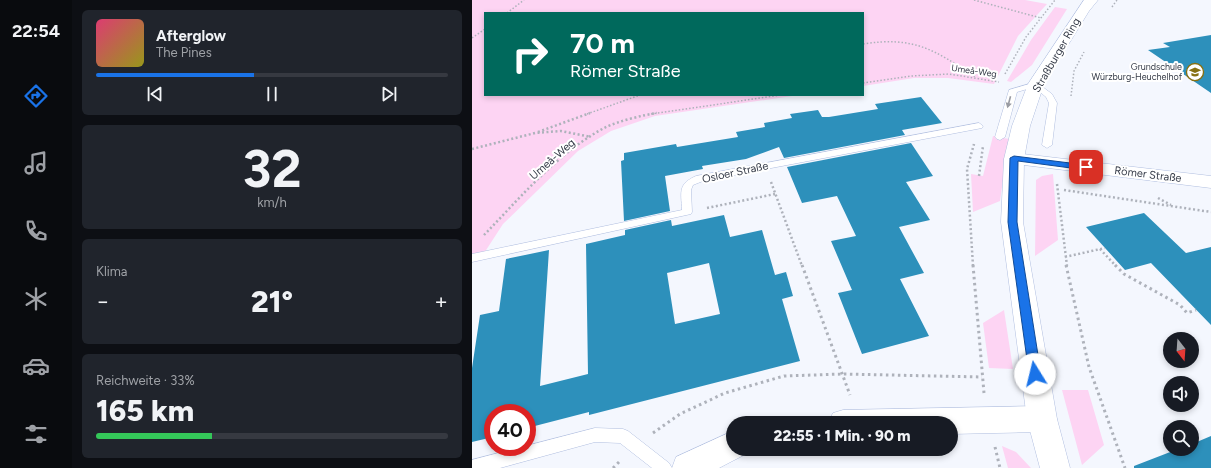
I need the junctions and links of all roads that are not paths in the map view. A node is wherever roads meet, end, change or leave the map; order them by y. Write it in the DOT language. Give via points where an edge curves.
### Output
graph roads {
  1 [pos="1091,0"];
  2 [pos="1036,84"];
  3 [pos="979,126"];
  4 [pos="1000,137"];
  5 [pos="1047,145"];
  6 [pos="1014,158"];
  7 [pos="1211,182"];
  8 [pos="472,258"];
  9 [pos="958,420"];
  10 [pos="1042,420"];
  11 [pos="726,448"];
  12 [pos="472,468"];
  13 [pos="664,468"];
  14 [pos="687,468"];
  15 [pos="1054,468"];
  1 -- 2 [label="street, Straßburger Ring"];
  2 -- 4 [label="lane, one-way" via="1013,90"];
  2 -- 5 [label="lane" via="1054,103"];
  2 -- 6 [label="street, Straßburger Ring" via="1021,126"];
  3 -- 8 [label="lane, Osloer Straße" via="700,178 689,184 686,190 687,212"];
  6 -- 7 [label="street, Römer Straße"];
  6 -- 10 [label="street, Straßburger Ring" via="1012,222"];
  9 -- 10 [label="street"];
  10 -- 15 [label="street, Straßburger Ring"];
  11 -- 14 [label="street"];
  12 -- 13 [label="lane" via="595,435 623,436"];
}
